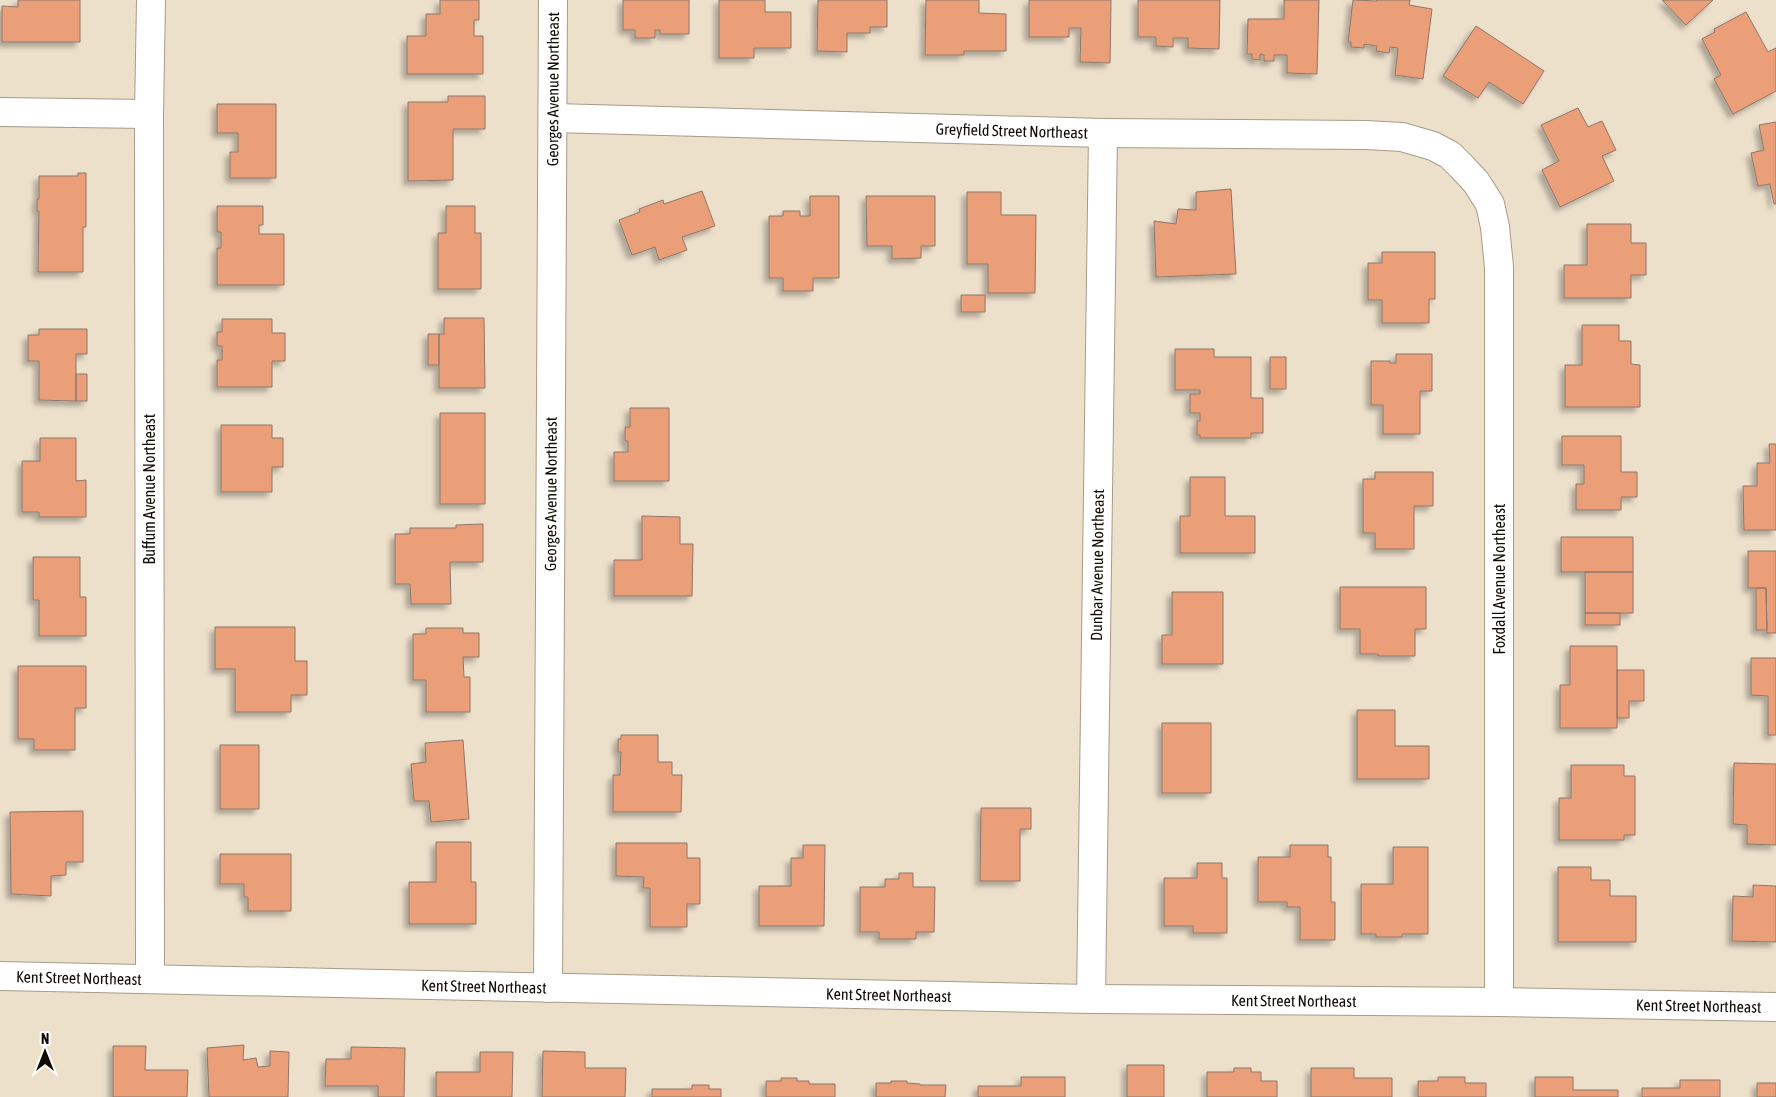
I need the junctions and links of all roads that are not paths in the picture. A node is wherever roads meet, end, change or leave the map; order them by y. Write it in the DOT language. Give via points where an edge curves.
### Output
graph roads {
  1 [pos="151,0"];
  2 [pos="553,0"];
  3 [pos="0,112"];
  4 [pos="149,114"];
  5 [pos="554,118"];
  6 [pos="1103,133"];
  7 [pos="1462,167"];
  8 [pos="0,976"];
  9 [pos="150,978"];
  10 [pos="548,988"];
  11 [pos="1091,999"];
  12 [pos="1499,1002"];
  13 [pos="1776,1008"];
  1 -- 4 [label="street, Buffum Avenue Northeast"];
  2 -- 5 [label="street, Georges Avenue Northeast"];
  3 -- 4 [label="street"];
  4 -- 9 [label="street, Buffum Avenue Northeast"];
  5 -- 6 [label="street, Greyfield Street Northeast"];
  5 -- 10 [label="street, Georges Avenue Northeast"];
  6 -- 7 [label="street, Greyfield Street Northeast" via="1366,134 1402,137 1450,155"];
  6 -- 11 [label="street, Dunbar Avenue Northeast"];
  7 -- 12 [label="street, Foxdall Avenue Northeast" via="1490,204 1499,267"];
  8 -- 9 [label="street, Kent Street Northeast"];
  9 -- 10 [label="street, Kent Street Northeast"];
  10 -- 11 [label="street, Kent Street Northeast"];
  11 -- 12 [label="street, Kent Street Northeast"];
  12 -- 13 [label="street, Kent Street Northeast"];
}
